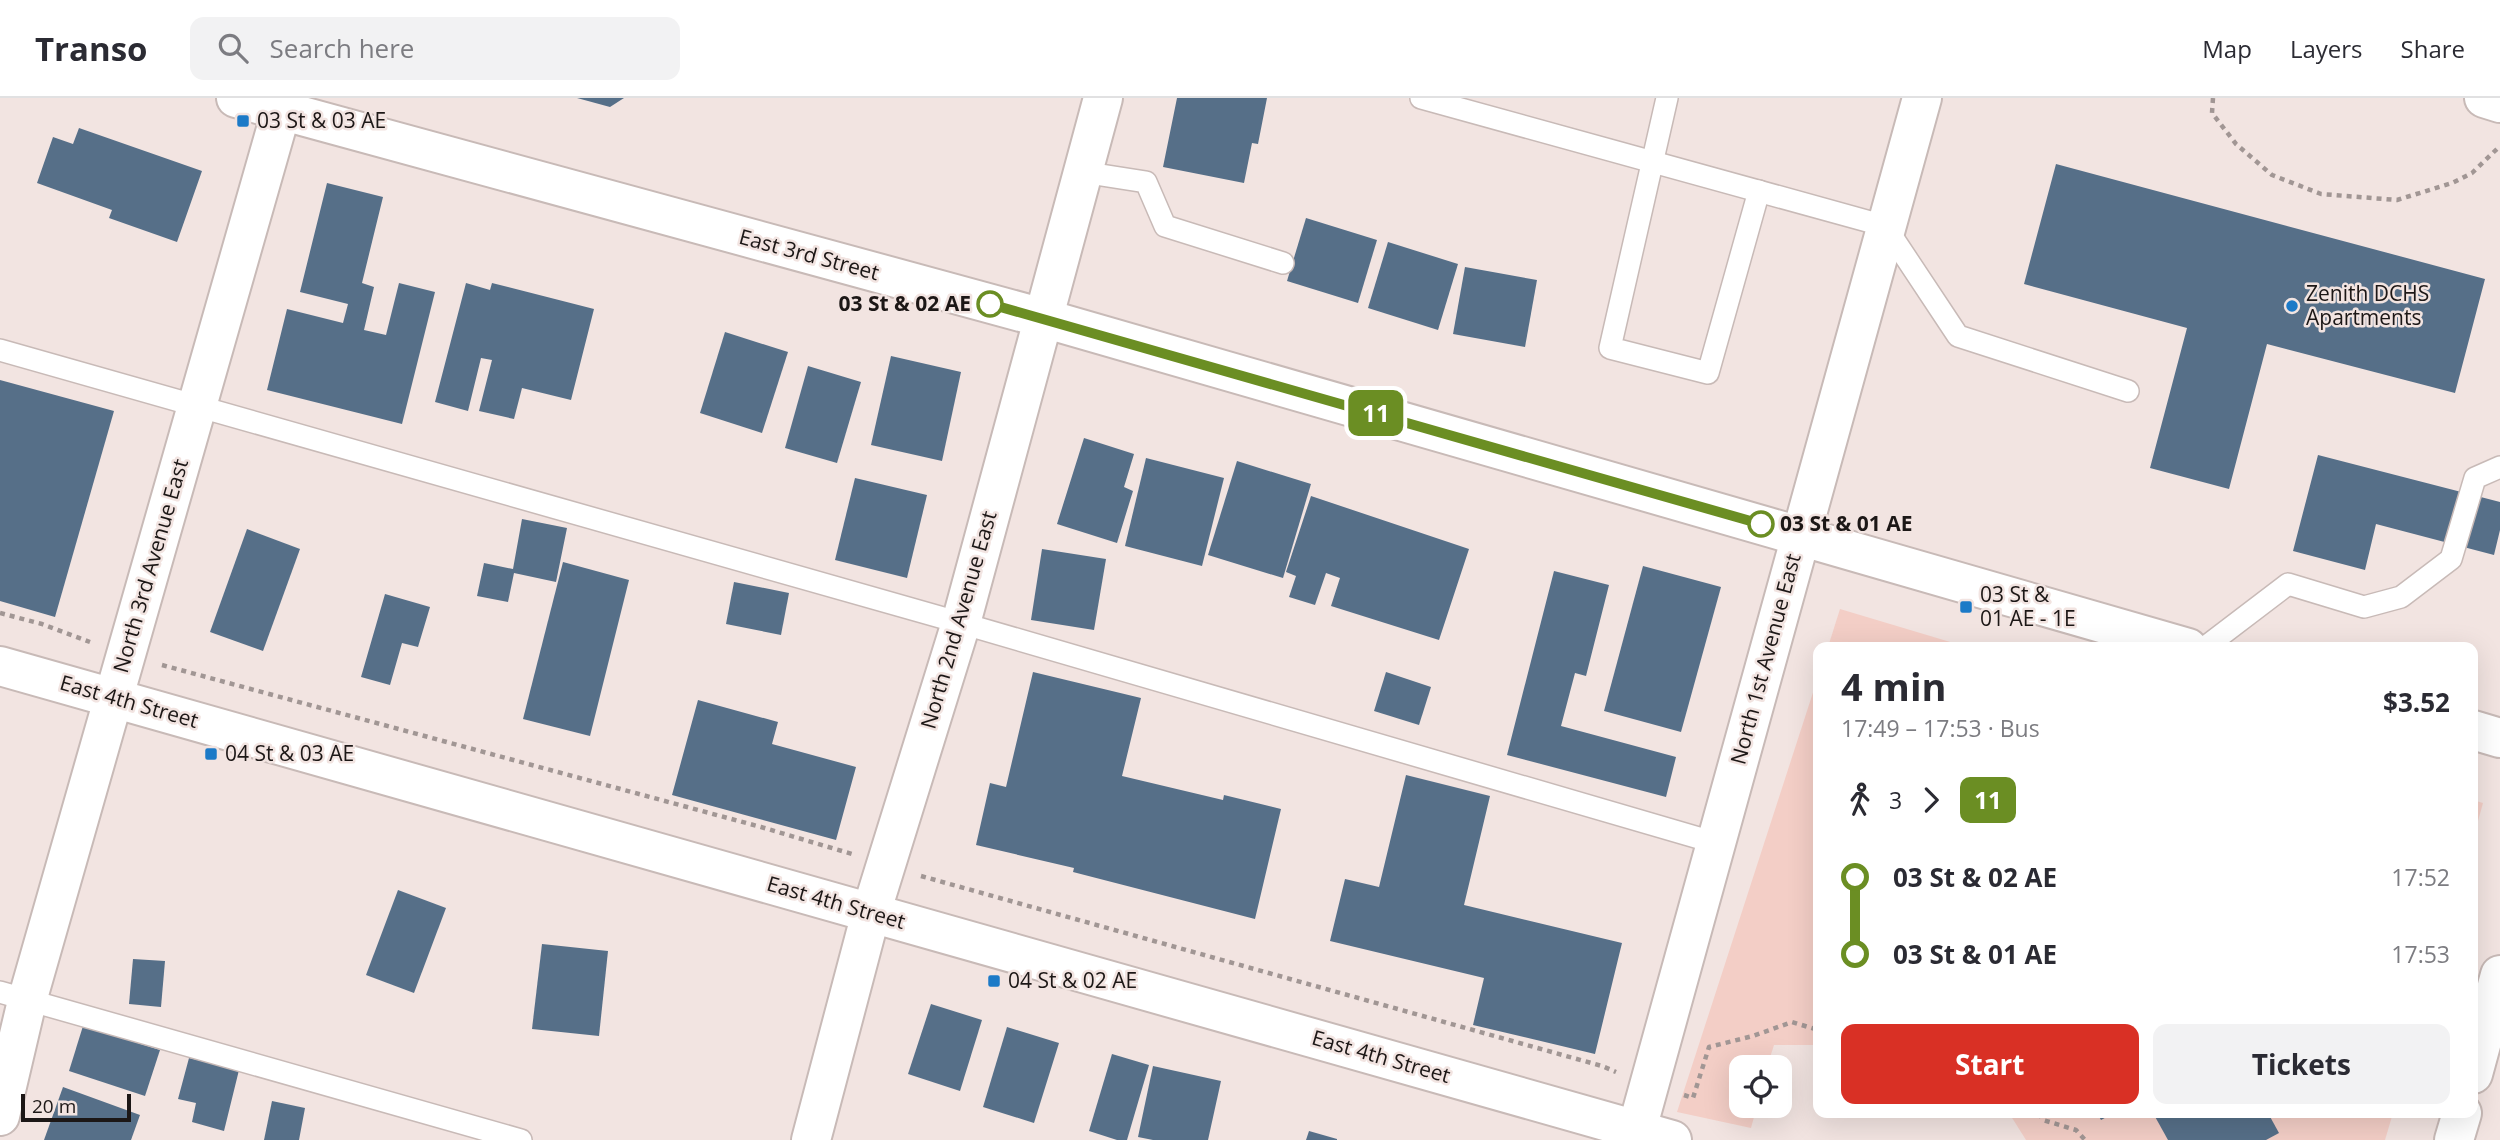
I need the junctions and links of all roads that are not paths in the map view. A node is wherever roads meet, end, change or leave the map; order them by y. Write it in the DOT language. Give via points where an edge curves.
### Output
graph roads {
  1 [pos="236,98"];
  2 [pos="1103,98"];
  3 [pos="1421,98"];
  4 [pos="1667,98"];
  5 [pos="1922,98"];
  6 [pos="2484,98"];
  7 [pos="2500,103"];
  8 [pos="283,104"];
  9 [pos="1651,162"];
  10 [pos="1082,173"];
  11 [pos="1759,191"];
  12 [pos="1885,226"];
  13 [pos="1283,262"];
  14 [pos="1043,318"];
  15 [pos="0,350"];
  16 [pos="2128,391"];
  17 [pos="198,407"];
  18 [pos="2500,467"];
  19 [pos="1800,534"];
  20 [pos="961,623"];
  21 [pos="2169,642"];
  22 [pos="2212,642"];
  23 [pos="0,666"];
  24 [pos="113,697"];
  25 [pos="2478,731"];
  26 [pos="2500,738"];
  27 [pos="1716,843"];
  28 [pos="871,913"];
  29 [pos="2500,975"];
  30 [pos="14,996"];
  31 [pos="2478,1056"];
  32 [pos="0,1116"];
  33 [pos="2461,1118"];
  34 [pos="1647,1137"];
  35 [pos="521,1140"];
  36 [pos="811,1140"];
  37 [pos="2454,1140"];
  1 -- 8 [label="street, East 3rd Street"];
  2 -- 10 [label="street, North 2nd Avenue East"];
  3 -- 9 [label="lane"];
  4 -- 9 [label="lane"];
  5 -- 12 [label="street, North 1st Avenue East"];
  6 -- 7 [label="street"];
  8 -- 14 [label="street, East 3rd Street"];
  8 -- 17 [label="street, North 3rd Avenue East"];
  9 -- 11 [label="lane"];
  9 -- 11 [label="lane" via="1610,348 1708,373"];
  10 -- 13 [label="lane" via="1146,182 1165,226"];
  10 -- 14 [label="street, North 2nd Avenue East"];
  11 -- 12 [label="lane"];
  12 -- 16 [label="lane" via="1958,336"];
  12 -- 19 [label="street, North 1st Avenue East"];
  14 -- 19 [label="street, East 3rd Street"];
  14 -- 20 [label="street, North 2nd Avenue East"];
  15 -- 17 [label="lane"];
  17 -- 20 [label="lane"];
  17 -- 24 [label="street, North 3rd Avenue East"];
  18 -- 22 [label="lane" via="2475,478 2451,559 2401,597 2364,607 2288,584"];
  19 -- 21 [label="street, East 3rd Street"];
  19 -- 27 [label="street, North 1st Avenue East"];
  20 -- 27 [label="lane"];
  20 -- 28 [label="street, North 2nd Avenue East"];
  23 -- 24 [label="street, East 4th Street"];
  24 -- 28 [label="street, East 4th Street"];
  24 -- 30 [label="street, North 3rd Avenue East"];
  25 -- 26 [label="street"];
  27 -- 34 [label="street, North 1st Avenue East"];
  28 -- 34 [label="street, East 4th Street"];
  28 -- 36 [label="street, North 2nd Avenue East"];
  29 -- 31 [label="street"];
  30 -- 32 [label="street, North 3rd Avenue East"];
  30 -- 35 [label="lane"];
  33 -- 37 [label="street"];
}
